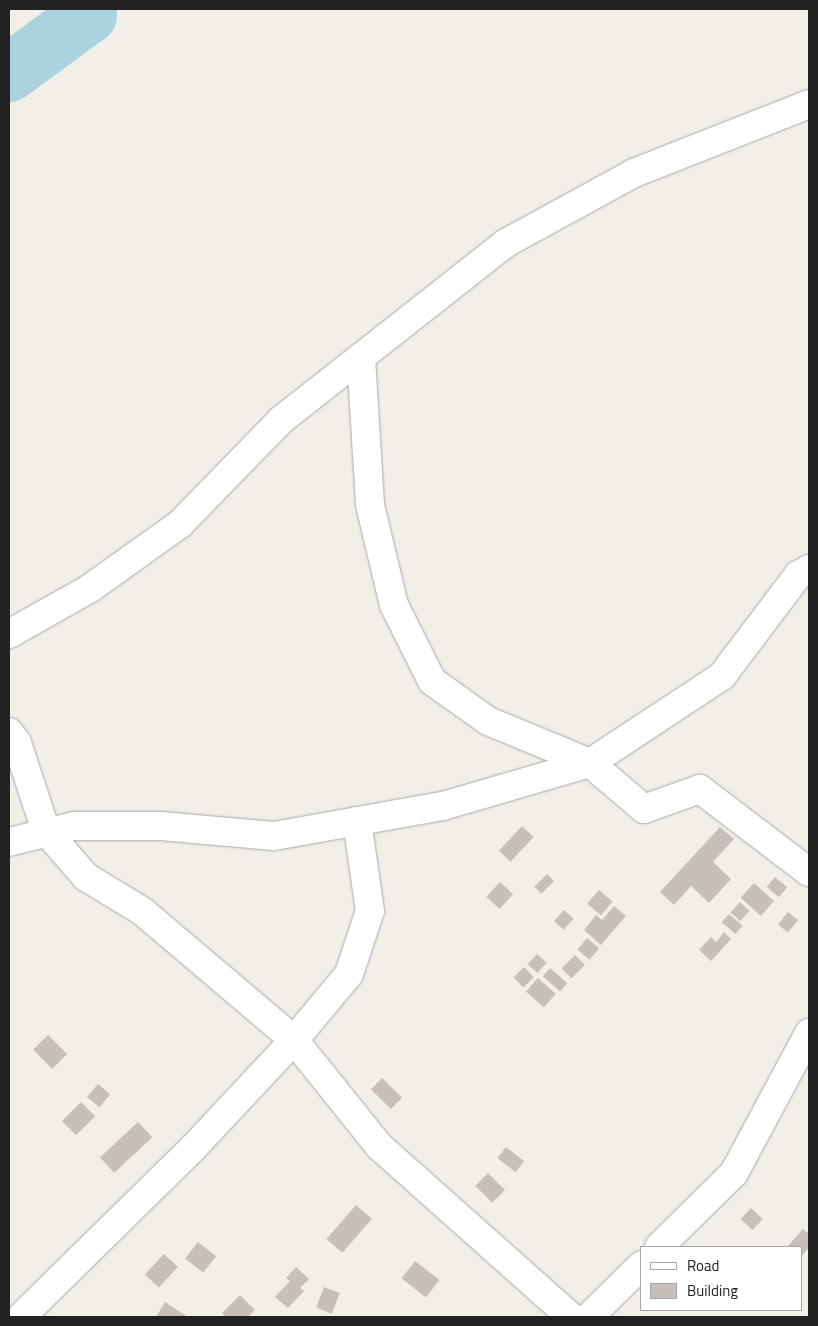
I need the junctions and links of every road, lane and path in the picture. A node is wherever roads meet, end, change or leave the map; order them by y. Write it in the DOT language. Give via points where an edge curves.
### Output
graph roads {
  1 [pos="809,104"];
  2 [pos="361,357"];
  3 [pos="809,569"];
  4 [pos="9,634"];
  5 [pos="9,732"];
  6 [pos="590,763"];
  7 [pos="357,821"];
  8 [pos="46,831"];
  9 [pos="9,842"];
  10 [pos="809,872"];
  11 [pos="809,1034"];
  12 [pos="294,1040"];
  13 [pos="660,1246"];
  14 [pos="640,1267"];
  15 [pos="21,1317"];
  16 [pos="571,1317"];
  17 [pos="589,1317"];
  1 -- 2 [label="street" via="634,173 506,243"];
  2 -- 4 [label="street" via="280,420 180,524 89,589"];
  2 -- 6 [label="street" via="370,505 394,605 432,681 488,721"];
  3 -- 6 [label="street" via="798,575 722,676"];
  5 -- 8 [label="street" via="17,743"];
  6 -- 7 [label="street" via="443,806"];
  6 -- 10 [label="street" via="644,809 700,789"];
  7 -- 8 [label="street" via="274,836 161,826 74,826"];
  7 -- 12 [label="street" via="370,911 349,974"];
  8 -- 9 [label="street"];
  8 -- 12 [label="street" via="86,877 142,911"];
  11 -- 13 [label="street" via="734,1173"];
  12 -- 15 [label="street" via="193,1148"];
  12 -- 16 [label="street" via="380,1146"];
  14 -- 17 [label="street"];
}
